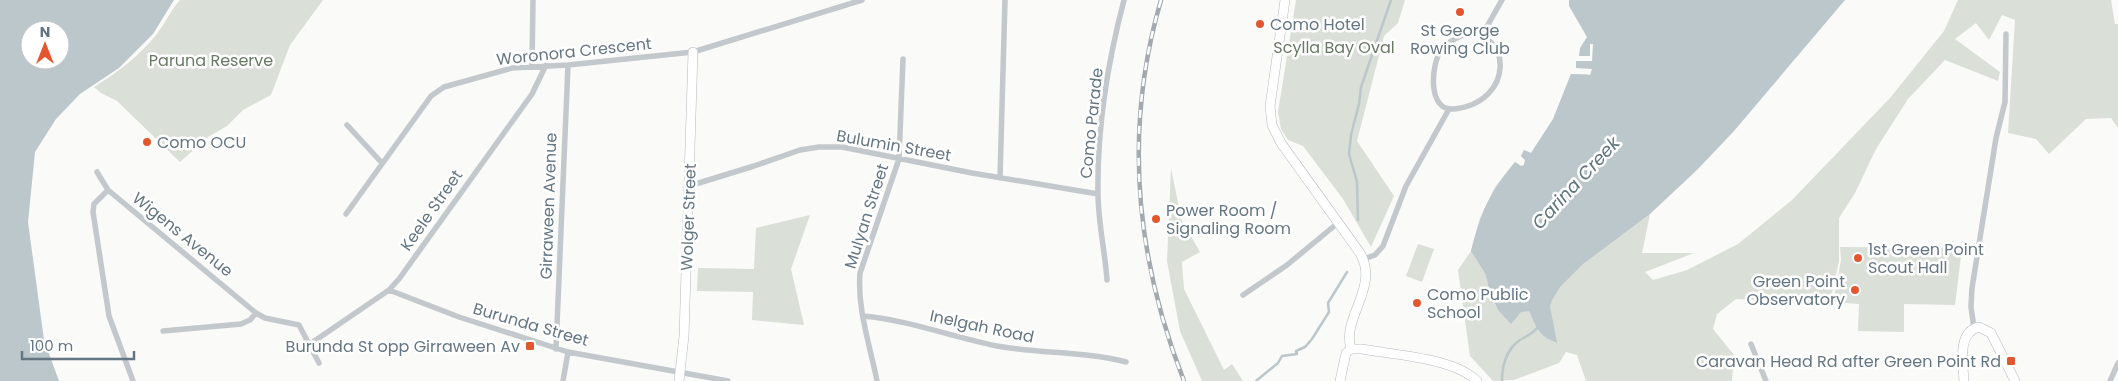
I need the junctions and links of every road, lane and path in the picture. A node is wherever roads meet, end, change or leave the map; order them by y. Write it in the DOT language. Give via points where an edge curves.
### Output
graph roads {
  1 [pos="533,0"];
  2 [pos="862,0"];
  3 [pos="1005,0"];
  4 [pos="1124,0"];
  5 [pos="1285,0"];
  6 [pos="1502,0"];
  7 [pos="2006,34"];
  8 [pos="1482,37"];
  9 [pos="693,52"];
  10 [pos="903,59"];
  11 [pos="546,65"];
  12 [pos="568,65"];
  13 [pos="532,66"];
  14 [pos="1449,109"];
  15 [pos="347,126"];
  16 [pos="899,159"];
  17 [pos="382,163"];
  18 [pos="97,172"];
  19 [pos="1000,178"];
  20 [pos="689,186"];
  21 [pos="108,190"];
  22 [pos="1098,194"];
  23 [pos="346,214"];
  24 [pos="1339,222"];
  25 [pos="1364,260"];
  26 [pos="1107,280"];
  27 [pos="389,290"];
  28 [pos="1243,295"];
  29 [pos="256,313"];
  30 [pos="863,316"];
  31 [pos="1974,328"];
  32 [pos="163,331"];
  33 [pos="310,344"];
  34 [pos="1752,344"];
  35 [pos="556,349"];
  36 [pos="1351,349"];
  37 [pos="568,352"];
  38 [pos="1126,362"];
  39 [pos="319,363"];
  40 [pos="2118,363"];
  41 [pos="680,376"];
  42 [pos="133,381"];
  43 [pos="563,381"];
  44 [pos="728,381"];
  45 [pos="877,381"];
  46 [pos="1340,381"];
  47 [pos="1477,381"];
  48 [pos="1766,381"];
  49 [pos="1964,381"];
  50 [pos="2015,381"];
  51 [pos="2110,381"];
  1 -- 13 [label="street"];
  2 -- 9 [label="street, Woronora Crescent"];
  3 -- 19 [label="street"];
  4 -- 22 [label="street, Como Parade" via="1102,117"];
  5 -- 24 [label="street" via="1270,106 1272,125 1281,143"];
  6 -- 8 [label="street"];
  7 -- 31 [label="street" via="2005,102 1996,138 1972,288"];
  8 -- 14 [label="street" via="1492,44 1498,56 1497,83 1482,100 1470,106"];
  8 -- 14 [label="street" via="1469,34 1456,38 1445,45 1436,58 1435,92 1440,105"];
  9 -- 12 [label="street, Woronora Crescent"];
  9 -- 20 [label="street, Wolger Street"];
  10 -- 16 [label="street, Mulyan Street"];
  11 -- 12 [label="street, Woronora Crescent"];
  11 -- 13 [label="street, Woronora Crescent"];
  11 -- 27 [label="street, Keele Street" via="532,94"];
  12 -- 35 [label="street, Girraween Avenue"];
  13 -- 17 [label="street, Woronora Crescent" via="496,71 435,92"];
  14 -- 25 [label="street" via="1406,186 1383,246"];
  15 -- 17 [label="street"];
  16 -- 19 [label="street, Bulumin Street"];
  16 -- 20 [label="street, Bulumin Street" via="842,147 819,147 800,150"];
  16 -- 30 [label="street, Mulyan Street" via="860,273"];
  17 -- 23 [label="street, Woronora Crescent"];
  18 -- 21 [label="street, Wigens Avenue"];
  19 -- 22 [label="street, Bulumin Street"];
  20 -- 41 [label="street, Wolger Street"];
  21 -- 29 [label="street, Wigens Avenue"];
  21 -- 42 [label="street" via="94,204 93,212 108,316"];
  22 -- 26 [label="street, Como Parade"];
  24 -- 25 [label="street"];
  24 -- 28 [label="street" via="1287,265"];
  25 -- 36 [label="street" via="1366,280 1350,334"];
  27 -- 33 [label="street, Keele Street"];
  27 -- 35 [label="street, Burunda Street"];
  29 -- 32 [label="street" via="242,324"];
  29 -- 33 [label="street" via="302,328"];
  30 -- 38 [label="street, Inelgah Road" via="890,319 1029,352 1089,354"];
  30 -- 45 [label="street, Mulyan Street"];
  31 -- 49 [label="street" via="1965,338"];
  31 -- 50 [label="street" via="1991,333"];
  33 -- 39 [label="street"];
  34 -- 48 [label="street"];
  35 -- 37 [label="street, Burunda Street"];
  36 -- 46 [label="street" via="1346,353"];
  36 -- 47 [label="street" via="1446,364 1464,371"];
  37 -- 41 [label="street, Burunda Street"];
  37 -- 43 [label="street"];
  40 -- 51 [label="street"];
  41 -- 44 [label="street, Burunda Street"];
}
